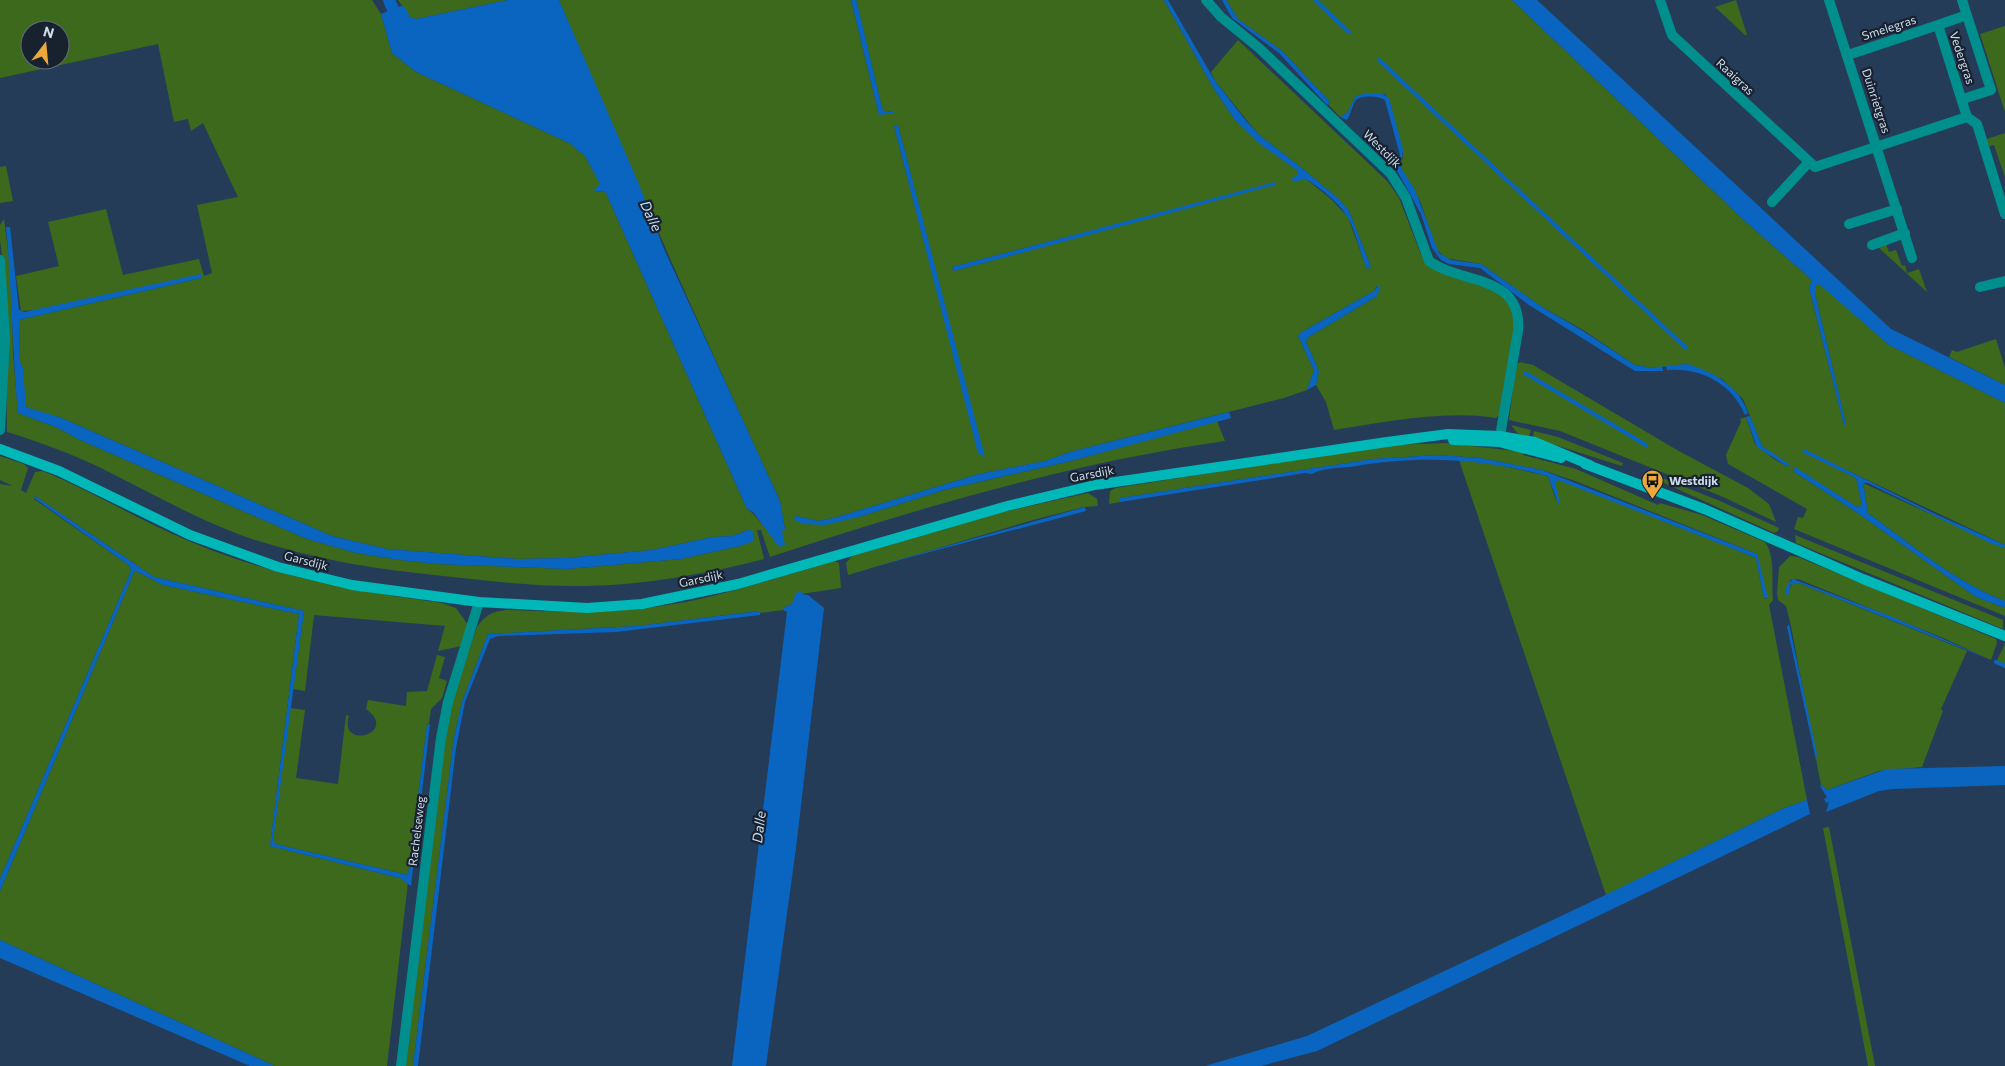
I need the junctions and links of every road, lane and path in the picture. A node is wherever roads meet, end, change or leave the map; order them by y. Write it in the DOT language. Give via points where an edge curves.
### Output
graph roads {
  1 [pos="1206,0"];
  2 [pos="1660,0"];
  3 [pos="1829,0"];
  4 [pos="1962,0"];
  5 [pos="1967,15"];
  6 [pos="1938,25"];
  7 [pos="1848,55"];
  8 [pos="1963,99"];
  9 [pos="1967,117"];
  10 [pos="1877,146"];
  11 [pos="1809,162"];
  12 [pos="1772,202"];
  13 [pos="1897,209"];
  14 [pos="2005,214"];
  15 [pos="1850,224"];
  16 [pos="1905,233"];
  17 [pos="1872,245"];
  18 [pos="1912,258"];
  19 [pos="0,260"];
  20 [pos="2005,281"];
  21 [pos="1980,287"];
  22 [pos="0,430"];
  23 [pos="1499,439"];
  24 [pos="0,449"];
  25 [pos="479,602"];
  26 [pos="2005,636"];
  27 [pos="401,1066"];
  1 -- 23 [label="street, Westdijk" via="1391,174 1406,198 1429,261 1438,267 1486,282 1514,304 1518,313 1518,331"];
  2 -- 11 [label="street, Raaigras" via="1672,35"];
  3 -- 7 [label="street, Duinrietgras"];
  4 -- 5 [label="street, Vedergras"];
  5 -- 6 [label="street, Vedergras"];
  5 -- 8 [label="street, Vedergras" via="1991,90"];
  6 -- 7 [label="street, Smelegras"];
  6 -- 8 [label="street, Vedergras"];
  7 -- 10 [label="street, Duinrietgras"];
  8 -- 9 [label="street, Vedergras"];
  9 -- 10 [label="street"];
  9 -- 14 [label="street, Vedergras" via="1977,124"];
  10 -- 11 [label="street" via="1815,166"];
  10 -- 13 [label="street, Duinrietgras"];
  11 -- 12 [label="street"];
  13 -- 15 [label="street"];
  13 -- 16 [label="street, Duinrietgras"];
  16 -- 17 [label="street"];
  16 -- 18 [label="street, Duinrietgras"];
  19 -- 22 [label="street" via="5,340"];
  20 -- 21 [label="street"];
  23 -- 25 [label="main road, Garsdijk" via="1448,434 1095,484 1007,506 738,584 642,604 587,608"];
  23 -- 26 [label="main road" via="1590,465 1704,509"];
  24 -- 25 [label="main road, Garsdijk" via="59,471 190,535 278,567 352,585"];
  25 -- 27 [label="street, Rachelseweg" via="448,702 441,738"];
}
